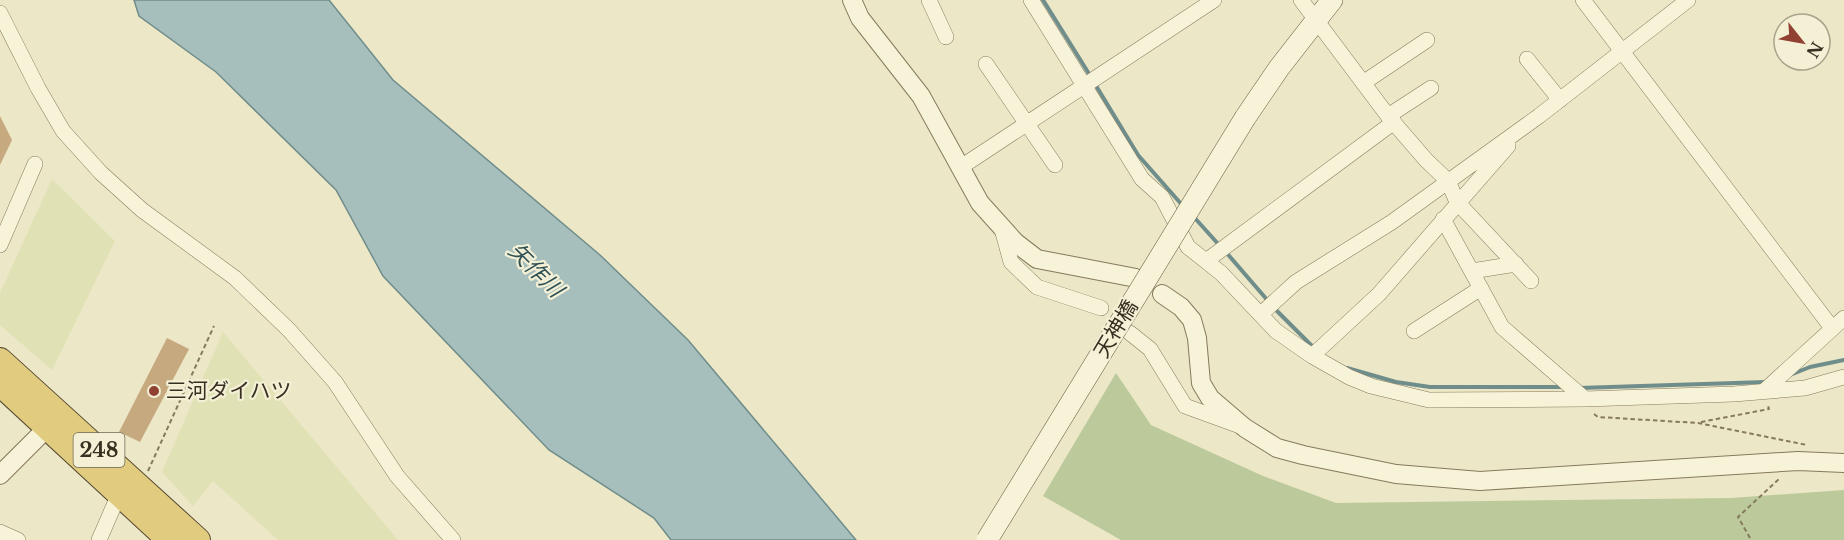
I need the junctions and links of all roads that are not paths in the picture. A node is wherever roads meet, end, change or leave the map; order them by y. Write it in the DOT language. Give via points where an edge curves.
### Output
graph roads {
  1 [pos="852,0"];
  2 [pos="929,0"];
  3 [pos="1031,0"];
  4 [pos="1214,0"];
  5 [pos="1301,0"];
  6 [pos="1332,0"];
  7 [pos="1583,0"];
  8 [pos="1688,0"];
  9 [pos="0,13"];
  10 [pos="1315,20"];
  11 [pos="946,37"];
  12 [pos="1427,40"];
  13 [pos="1622,53"];
  14 [pos="1527,59"];
  15 [pos="986,64"];
  16 [pos="1363,83"];
  17 [pos="1084,85"];
  18 [pos="1431,88"];
  19 [pos="1560,100"];
  20 [pos="1539,116"];
  21 [pos="1391,119"];
  22 [pos="1024,124"];
  23 [pos="35,164"];
  24 [pos="1055,165"];
  25 [pos="961,167"];
  26 [pos="1448,180"];
  27 [pos="1457,202"];
  28 [pos="1443,219"];
  29 [pos="1002,228"];
  30 [pos="0,245"];
  31 [pos="1206,261"];
  32 [pos="1516,264"];
  33 [pos="1472,271"];
  34 [pos="1136,278"];
  35 [pos="1531,281"];
  36 [pos="1481,288"];
  37 [pos="1162,294"];
  38 [pos="1101,308"];
  39 [pos="1261,314"];
  40 [pos="1838,323"];
  41 [pos="1414,331"];
  42 [pos="1130,333"];
  43 [pos="1312,356"];
  44 [pos="0,360"];
  45 [pos="1844,377"];
  46 [pos="0,384"];
  47 [pos="1764,391"];
  48 [pos="1581,399"];
  49 [pos="54,421"];
  50 [pos="1245,428"];
  51 [pos="1844,463"];
  52 [pos="0,475"];
  53 [pos="130,491"];
  54 [pos="0,532"];
  55 [pos="18,540"];
  56 [pos="99,540"];
  57 [pos="169,540"];
  58 [pos="198,540"];
  59 [pos="453,540"];
  60 [pos="987,540"];
  1 -- 25 [label="street" via="860,18 921,96"];
  2 -- 11 [label="street"];
  3 -- 17 [label="street"];
  4 -- 17 [label="street"];
  5 -- 10 [label="street"];
  6 -- 10 [label="main road, 天神橋"];
  7 -- 13 [label="street"];
  8 -- 13 [label="street"];
  9 -- 59 [label="street" via="63,130 100,173 142,210 235,278 289,330 335,382 397,476"];
  10 -- 16 [label="street"];
  10 -- 60 [label="main road, 天神橋, bridge" via="1245,118"];
  12 -- 16 [label="street"];
  13 -- 19 [label="street"];
  13 -- 40 [label="street"];
  14 -- 19 [label="street"];
  15 -- 22 [label="street"];
  16 -- 21 [label="street"];
  17 -- 22 [label="street"];
  17 -- 31 [label="street" via="1142,179 1162,198 1188,248"];
  18 -- 21 [label="street"];
  19 -- 20 [label="street"];
  20 -- 26 [label="street"];
  20 -- 27 [label="street"];
  21 -- 26 [label="street"];
  21 -- 31 [label="street"];
  22 -- 24 [label="street"];
  22 -- 25 [label="street"];
  23 -- 30 [label="street"];
  25 -- 29 [label="street" via="980,203"];
  26 -- 27 [label="street"];
  26 -- 39 [label="street" via="1392,222 1296,282"];
  27 -- 28 [label="street"];
  27 -- 32 [label="street"];
  28 -- 33 [label="street"];
  28 -- 43 [label="street" via="1378,294"];
  29 -- 34 [label="street" via="1037,259"];
  29 -- 38 [label="street" via="1011,262 1037,287"];
  31 -- 39 [label="street"];
  32 -- 33 [label="street"];
  32 -- 35 [label="street"];
  33 -- 36 [label="street"];
  36 -- 41 [label="street"];
  36 -- 48 [label="street" via="1502,327"];
  37 -- 50 [label="street" via="1192,320 1205,391"];
  39 -- 43 [label="street" via="1276,331"];
  40 -- 47 [label="street"];
  42 -- 50 [label="street" via="1149,349 1185,406"];
  43 -- 48 [label="street" via="1371,386 1429,400"];
  44 -- 49 [label="highway, 248"];
  45 -- 47 [label="street" via="1805,388"];
  46 -- 49 [label="highway, 248"];
  47 -- 48 [label="street"];
  49 -- 52 [label="street"];
  49 -- 53 [label="highway, 248"];
  50 -- 51 [label="street" via="1277,448 1303,455 1396,474 1480,481 1798,461"];
  53 -- 56 [label="street"];
  53 -- 57 [label="highway, 248"];
  53 -- 58 [label="highway, 248"];
  54 -- 55 [label="street"];
}
